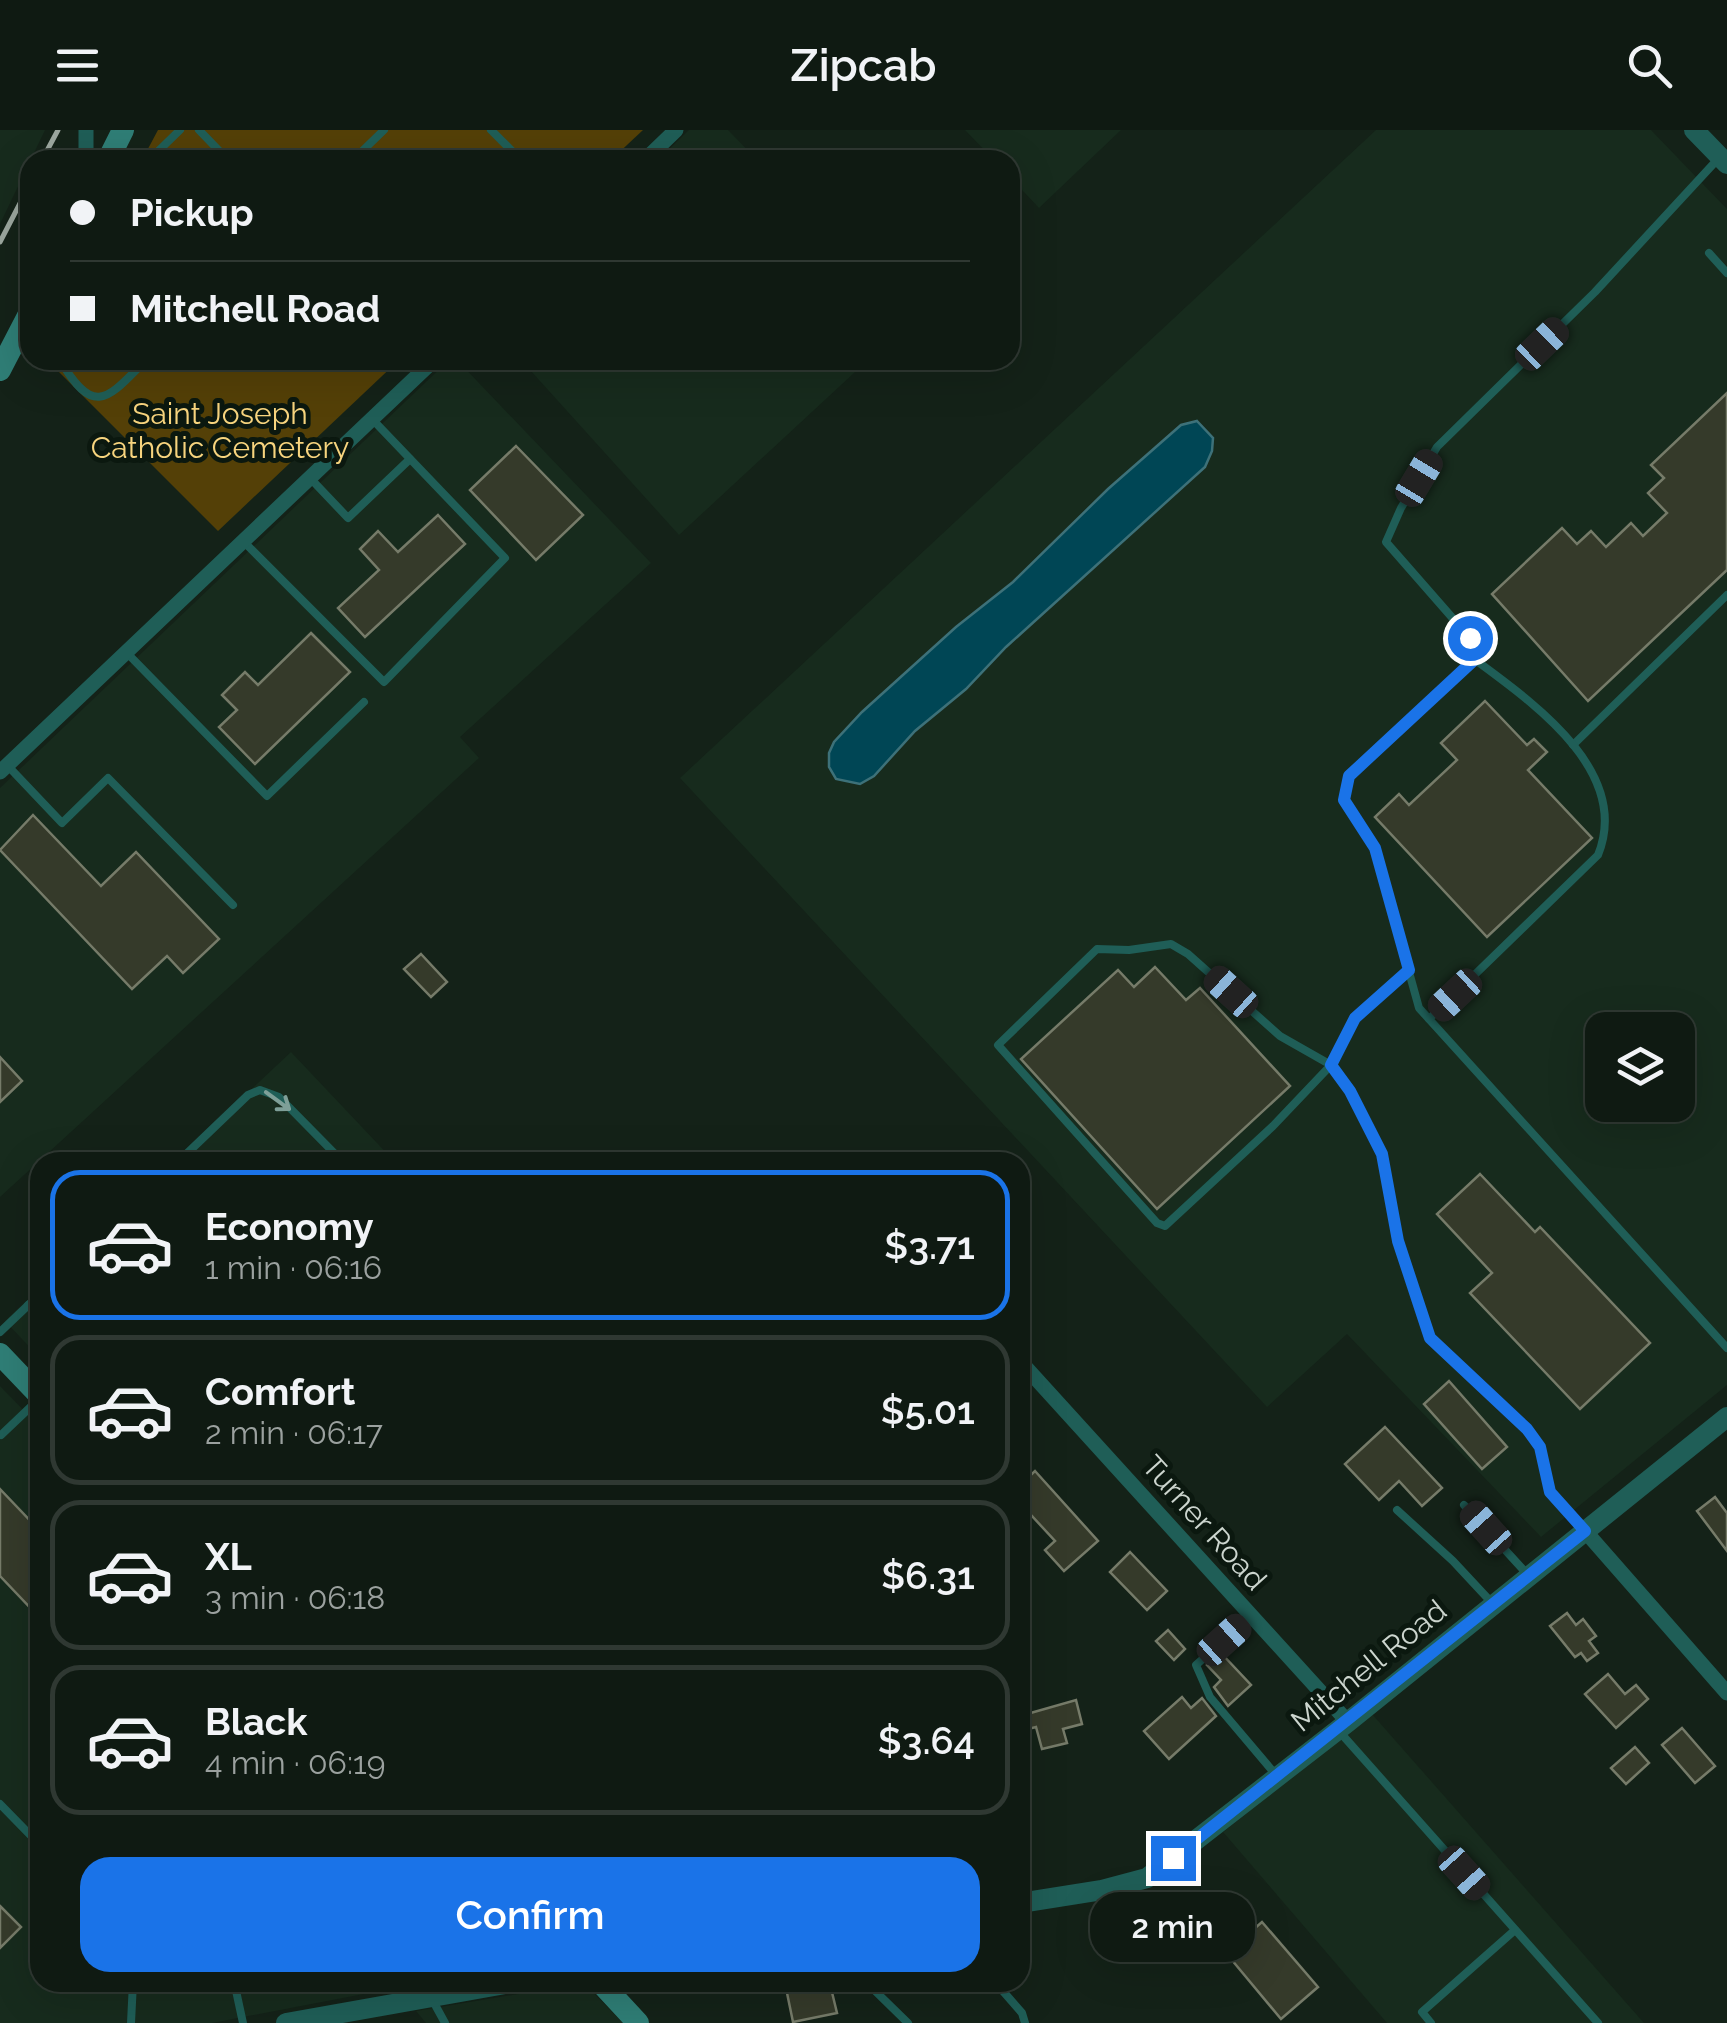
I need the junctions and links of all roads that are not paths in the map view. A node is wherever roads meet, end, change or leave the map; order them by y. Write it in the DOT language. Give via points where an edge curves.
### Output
graph roads {
  1 [pos="180,130"];
  2 [pos="199,130"];
  3 [pos="384,130"];
  4 [pos="491,130"];
  5 [pos="676,130"];
  6 [pos="1694,130"];
  7 [pos="159,150"];
  8 [pos="218,150"];
  9 [pos="363,150"];
  10 [pos="511,150"];
  11 [pos="655,150"];
  12 [pos="1724,161"];
  13 [pos="1709,254"];
  14 [pos="1727,273"];
  15 [pos="20,331"];
  16 [pos="0,370"];
  17 [pos="68,370"];
  18 [pos="136,370"];
  19 [pos="423,370"];
  20 [pos="372,419"];
  21 [pos="410,459"];
  22 [pos="310,478"];
  23 [pos="243,541"];
  24 [pos="1727,595"];
  25 [pos="126,652"];
  26 [pos="1474,660"];
  27 [pos="364,702"];
  28 [pos="1574,745"];
  29 [pos="4,769"];
  30 [pos="233,905"];
  31 [pos="1409,970"];
  32 [pos="1429,1019"];
  33 [pos="1331,1065"];
  34 [pos="189,1152"];
  35 [pos="333,1152"];
  36 [pos="28,1305"];
  37 [pos="0,1332"];
  38 [pos="1727,1348"];
  39 [pos="0,1354"];
  40 [pos="1030,1372"];
  41 [pos="30,1386"];
  42 [pos="30,1406"];
  43 [pos="1727,1417"];
  44 [pos="0,1435"];
  45 [pos="1464,1504"];
  46 [pos="1397,1510"];
  47 [pos="1585,1531"];
  48 [pos="1529,1576"];
  49 [pos="1493,1604"];
  50 [pos="1251,1616"];
  51 [pos="1727,1693"];
  52 [pos="1343,1726"];
  53 [pos="1277,1777"];
  54 [pos="0,1804"];
  55 [pos="30,1835"];
  56 [pos="1030,1901"];
  57 [pos="1515,1930"];
  58 [pos="133,1992"];
  59 [pos="236,1992"];
  60 [pos="462,1992"];
  61 [pos="609,1992"];
  62 [pos="876,1992"];
  63 [pos="1004,1992"];
  64 [pos="430,1998"];
  65 [pos="131,2023"];
  66 [pos="242,2023"];
  67 [pos="286,2023"];
  68 [pos="445,2023"];
  69 [pos="638,2023"];
  70 [pos="908,2023"];
  71 [pos="1025,2023"];
  72 [pos="1431,2023"];
  73 [pos="1598,2023"];
  1 -- 7 [label="lane"];
  2 -- 8 [label="lane"];
  3 -- 9 [label="lane"];
  4 -- 10 [label="lane"];
  5 -- 11 [label="street"];
  6 -- 12 [label="street"];
  12 -- 26 [label="lane" via="1437,448 1400,508 1386,542 1470,638"];
  13 -- 14 [label="lane"];
  15 -- 16 [label="main road"];
  17 -- 18 [label="lane" via="87,393 102,398"];
  19 -- 20 [label="street"];
  20 -- 21 [label="lane"];
  20 -- 22 [label="street"];
  21 -- 22 [label="lane" via="348,518"];
  21 -- 23 [label="lane" via="504,558 384,682"];
  22 -- 23 [label="street"];
  23 -- 25 [label="street"];
  24 -- 28 [label="lane"];
  25 -- 27 [label="lane" via="267,796"];
  25 -- 29 [label="street"];
  26 -- 28 [label="lane" via="1541,709"];
  26 -- 31 [label="lane" via="1349,776 1344,800 1375,848"];
  28 -- 32 [label="lane" via="1604,809 1606,834 1598,855"];
  29 -- 30 [label="lane" via="62,823 108,778"];
  31 -- 32 [label="lane" via="1419,1008"];
  31 -- 33 [label="lane" via="1355,1018"];
  32 -- 38 [label="lane"];
  33 -- 33 [label="lane" via="1280,1036 1172,944 1097,950 998,1045 1157,1224 1168,1225"];
  33 -- 47 [label="lane" via="1382,1154 1398,1241 1430,1338 1527,1429 1540,1447 1550,1492"];
  34 -- 35 [label="lane, one-way" via="260,1090 279,1098"];
  36 -- 37 [label="lane"];
  39 -- 41 [label="main road"];
  40 -- 50 [label="street, Turner Road"];
  42 -- 44 [label="lane"];
  43 -- 47 [label="street, Mitchell Road"];
  45 -- 48 [label="lane"];
  46 -- 49 [label="lane"];
  47 -- 48 [label="street, Mitchell Road"];
  47 -- 51 [label="street"];
  48 -- 49 [label="street, Mitchell Road"];
  49 -- 52 [label="street, Mitchell Road"];
  50 -- 52 [label="street, Turner Road"];
  50 -- 53 [label="lane" via="1196,1665 1210,1697"];
  52 -- 53 [label="street, Mitchell Road"];
  52 -- 57 [label="lane"];
  53 -- 56 [label="street, Mitchell Road" via="1147,1878"];
  54 -- 55 [label="lane"];
  57 -- 72 [label="lane" via="1422,2012"];
  57 -- 73 [label="lane"];
  58 -- 65 [label="lane"];
  59 -- 66 [label="lane"];
  60 -- 64 [label="street"];
  61 -- 69 [label="main road"];
  62 -- 70 [label="lane"];
  63 -- 71 [label="lane"];
  64 -- 67 [label="street"];
  64 -- 68 [label="lane"];
}
